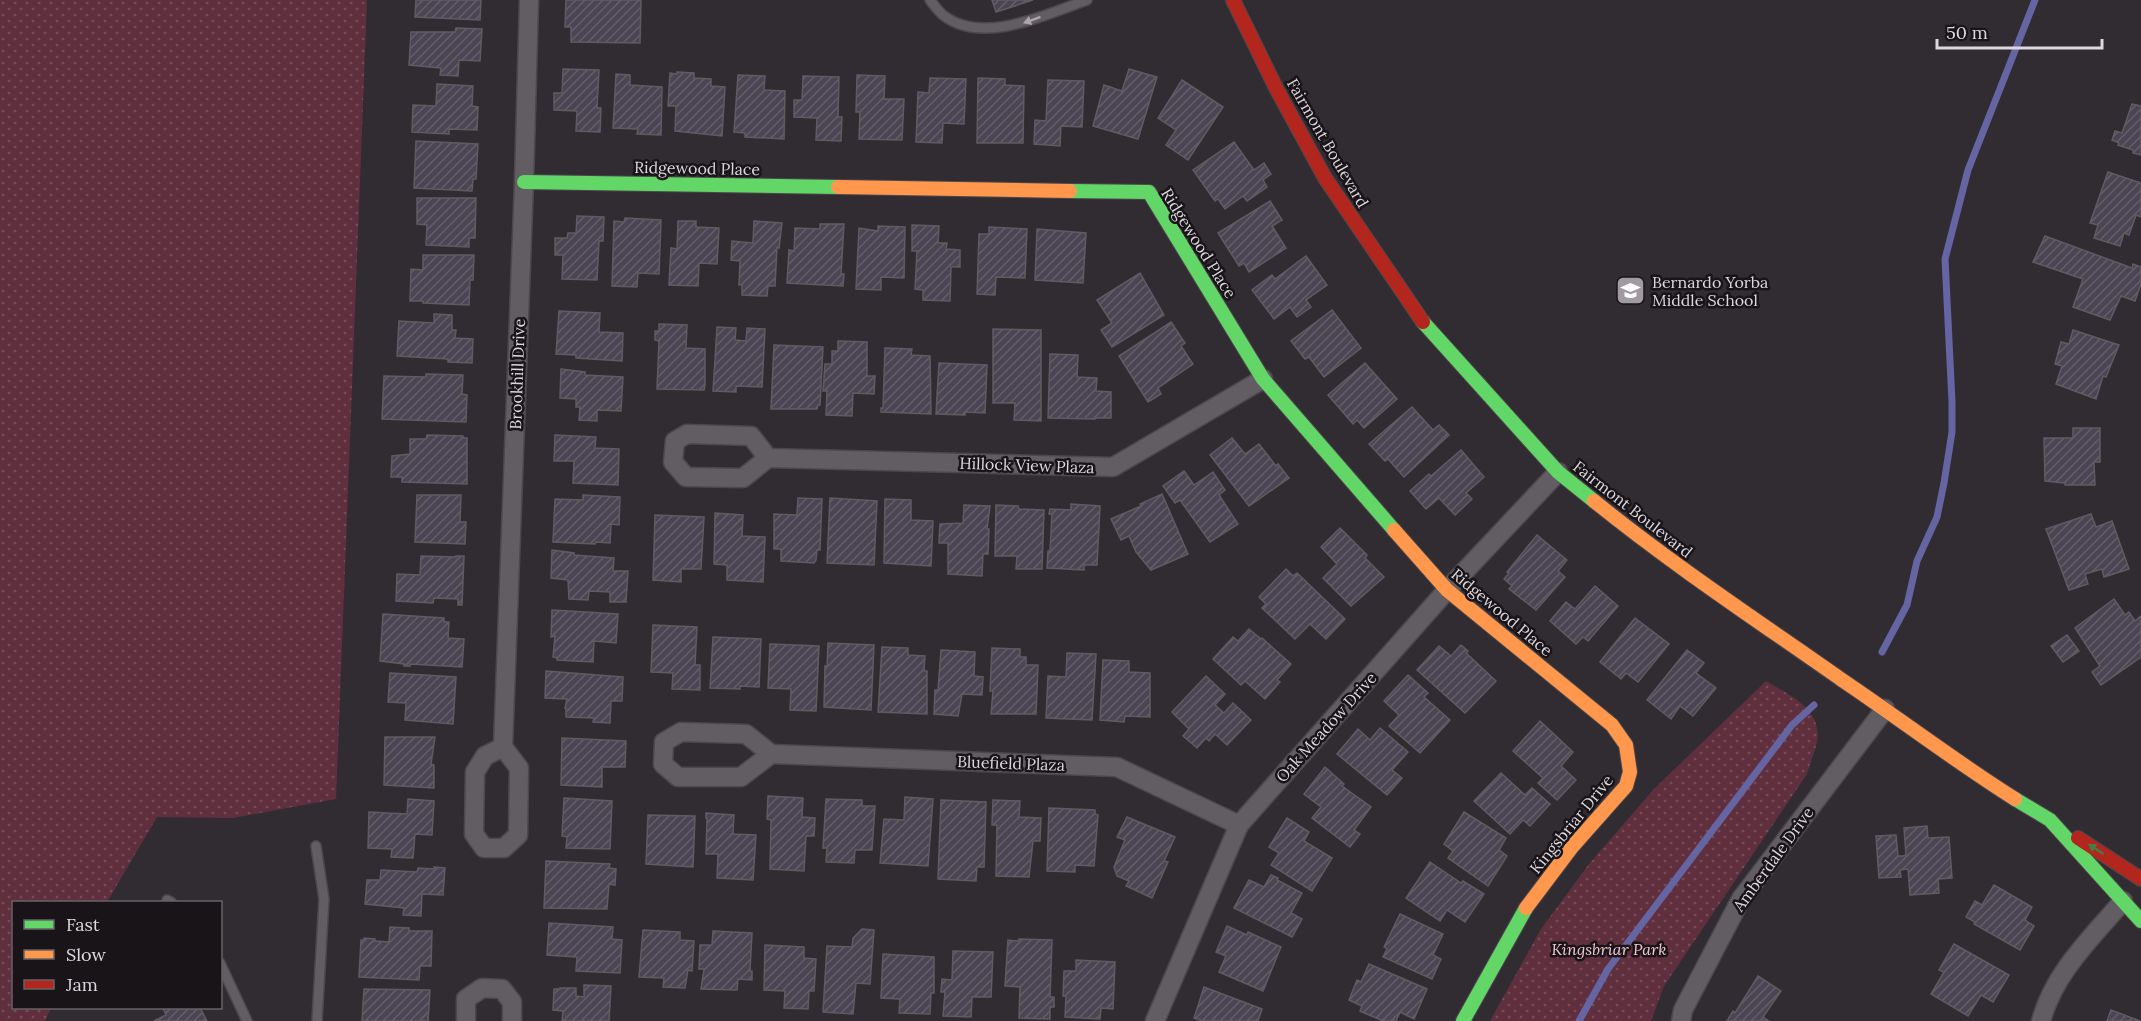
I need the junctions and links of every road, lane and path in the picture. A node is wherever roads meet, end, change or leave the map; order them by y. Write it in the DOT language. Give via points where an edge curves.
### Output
graph roads {
  1 [pos="529,0"];
  2 [pos="930,0"];
  3 [pos="1087,0"];
  4 [pos="1233,0"];
  5 [pos="524,182"];
  6 [pos="1263,379"];
  7 [pos="768,458"];
  8 [pos="1558,472"];
  9 [pos="1447,590"];
  10 [pos="1885,709"];
  11 [pos="503,747"];
  12 [pos="771,754"];
  13 [pos="1630,772"];
  14 [pos="2050,820"];
  15 [pos="1239,825"];
  16 [pos="316,846"];
  17 [pos="2141,879"];
  18 [pos="2123,901"];
  19 [pos="2141,921"];
  20 [pos="222,967"];
  21 [pos="247,1021"];
  22 [pos="316,1021"];
  23 [pos="466,1021"];
  24 [pos="512,1021"];
  25 [pos="1155,1021"];
  26 [pos="1463,1021"];
  27 [pos="1681,1021"];
  28 [pos="2042,1021"];
  1 -- 5 [label="street, Brookhill Drive"];
  3 -- 2 [label="lane, one-way" via="1016,26 996,28 961,24 943,15"];
  4 -- 8 [label="street, Fairmont Boulevard" via="1325,178 1420,320"];
  5 -- 6 [label="street, Ridgewood Place" via="1149,192"];
  5 -- 11 [label="street, Brookhill Drive"];
  6 -- 7 [label="street, Hillock View Plaza" via="1113,467"];
  6 -- 9 [label="street, Ridgewood Place"];
  7 -- 7 [label="street" via="743,478 686,477 673,462 675,441 687,434 751,436"];
  8 -- 9 [label="street, Oak Meadow Drive"];
  8 -- 10 [label="street, Fairmont Boulevard" via="1651,548"];
  9 -- 13 [label="street, Ridgewood Place" via="1612,725 1626,745"];
  9 -- 15 [label="street, Oak Meadow Drive"];
  10 -- 14 [label="street, Fairmont Boulevard" via="1978,776"];
  10 -- 27 [label="street, Amberdale Drive" via="1741,899 1683,1010"];
  11 -- 11 [label="street" via="485,756 476,772 474,834 484,848 504,848 518,834 519,768"];
  12 -- 12 [label="street" via="741,777 678,777 663,764 664,742 681,732 746,734"];
  12 -- 15 [label="street, Bluefield Plaza" via="1117,767"];
  13 -- 26 [label="street, Kingsbriar Drive" via="1626,786 1572,847 1521,915"];
  17 -- 14 [label="street, one-way"];
  14 -- 18 [label="street, Fairmont Boulevard"];
  15 -- 25 [label="street, Oak Meadow Drive"];
  16 -- 22 [label="lane" via="324,899"];
  18 -- 19 [label="street, Fairmont Boulevard"];
  18 -- 28 [label="street" via="2068,964 2046,1003"];
  20 -- 21 [label="lane"];
  23 -- 24 [label="street" via="466,999 482,988 502,989 512,1002"];
}
